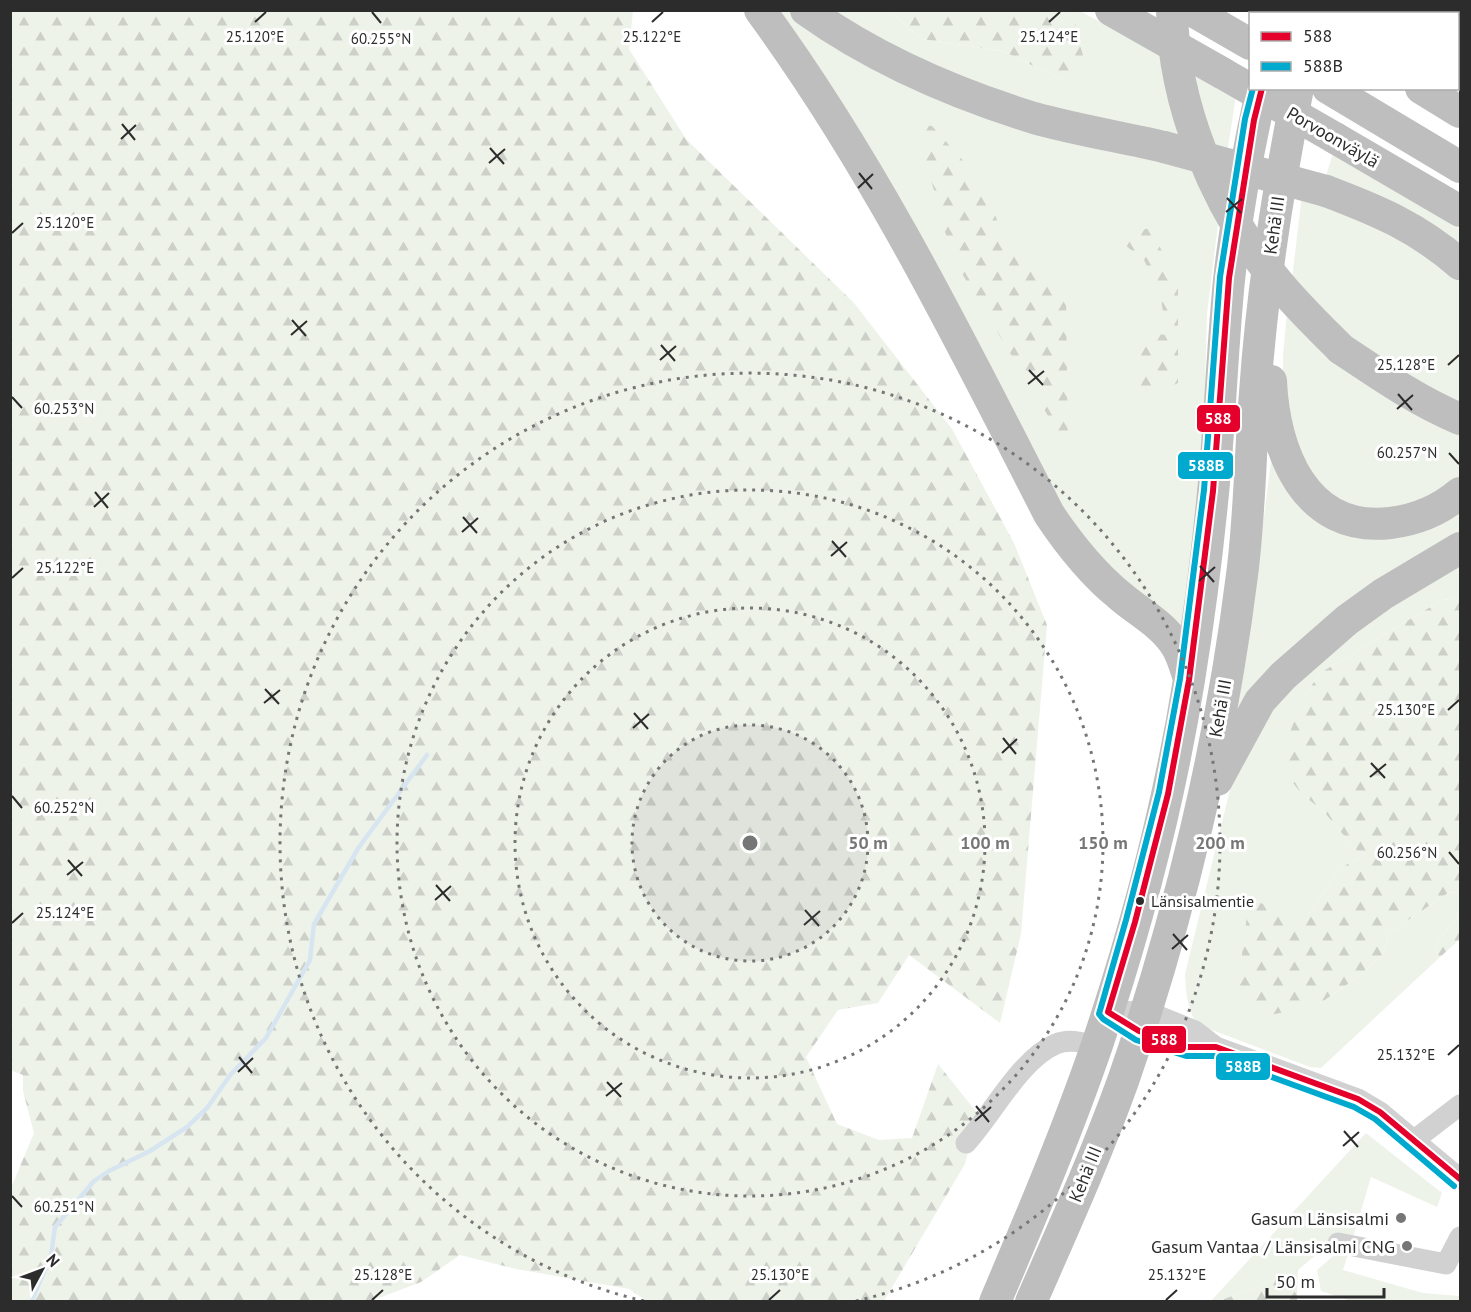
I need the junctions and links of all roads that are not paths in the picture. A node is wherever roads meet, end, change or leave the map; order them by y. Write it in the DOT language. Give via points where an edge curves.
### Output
graph roads {
  1 [pos="760,10"];
  2 [pos="806,10"];
  3 [pos="1111,10"];
  4 [pos="1172,10"];
  5 [pos="1191,10"];
  6 [pos="1240,38"];
  7 [pos="1249,89"];
  8 [pos="1252,90"];
  9 [pos="1262,90"];
  10 [pos="1298,90"];
  11 [pos="1423,90"];
  12 [pos="1442,90"];
  13 [pos="1339,94"];
  14 [pos="1461,97"];
  15 [pos="1461,112"];
  16 [pos="1461,167"];
  17 [pos="1461,211"];
  18 [pos="1461,264"];
  19 [pos="1266,276"];
  20 [pos="1447,413"];
  21 [pos="1461,493"];
  22 [pos="1461,548"];
  23 [pos="1189,680"];
  24 [pos="1197,825"];
  25 [pos="1108,1012"];
  26 [pos="1143,1021"];
  27 [pos="1096,1046"];
  28 [pos="1461,1105"];
  29 [pos="1413,1141"];
  30 [pos="966,1143"];
  31 [pos="1461,1179"];
  32 [pos="1461,1237"];
  33 [pos="1338,1244"];
  34 [pos="995,1302"];
  35 [pos="1031,1302"];
  1 -- 23 [label="highway" via="835,122 898,228 1049,514 1093,570 1175,644"];
  2 -- 18 [label="highway, bridge" via="877,55 954,91 1036,118 1164,147 1326,191 1413,228"];
  3 -- 7 [label="highway, Porvoonväylä, bridge"];
  4 -- 20 [label="highway, bridge" via="1185,102 1219,191 1243,235 1274,279 1341,349 1390,383"];
  5 -- 6 [label="highway"];
  8 -- 17 [label="highway, Porvoonväylä, bridge"];
  9 -- 23 [label="highway, Kehä III" via="1229,278 1213,491"];
  10 -- 19 [label="highway, Kehä III"];
  11 -- 15 [label="highway"];
  12 -- 14 [label="highway"];
  13 -- 16 [label="highway"];
  19 -- 21 [label="highway" via="1272,407 1278,436 1300,484 1316,502 1355,523 1379,525 1431,513"];
  19 -- 24 [label="highway, Kehä III" via="1242,575"];
  22 -- 24 [label="highway" via="1383,594 1283,676 1260,701 1243,729"];
  23 -- 25 [label="highway, Kehä III" via="1165,806"];
  24 -- 26 [label="highway, Kehä III"];
  25 -- 26 [label="street"];
  25 -- 27 [label="highway, Kehä III"];
  26 -- 29 [label="street" via="1188,1047 1216,1047 1358,1099 1380,1112"];
  26 -- 35 [label="highway, Kehä III" via="1122,1082"];
  27 -- 30 [label="street" via="1074,1041 1057,1043 1043,1051 1026,1066"];
  27 -- 34 [label="highway, Kehä III"];
  28 -- 29 [label="street"];
  29 -- 31 [label="street"];
  32 -- 33 [label="street" via="1446,1264"];
}
